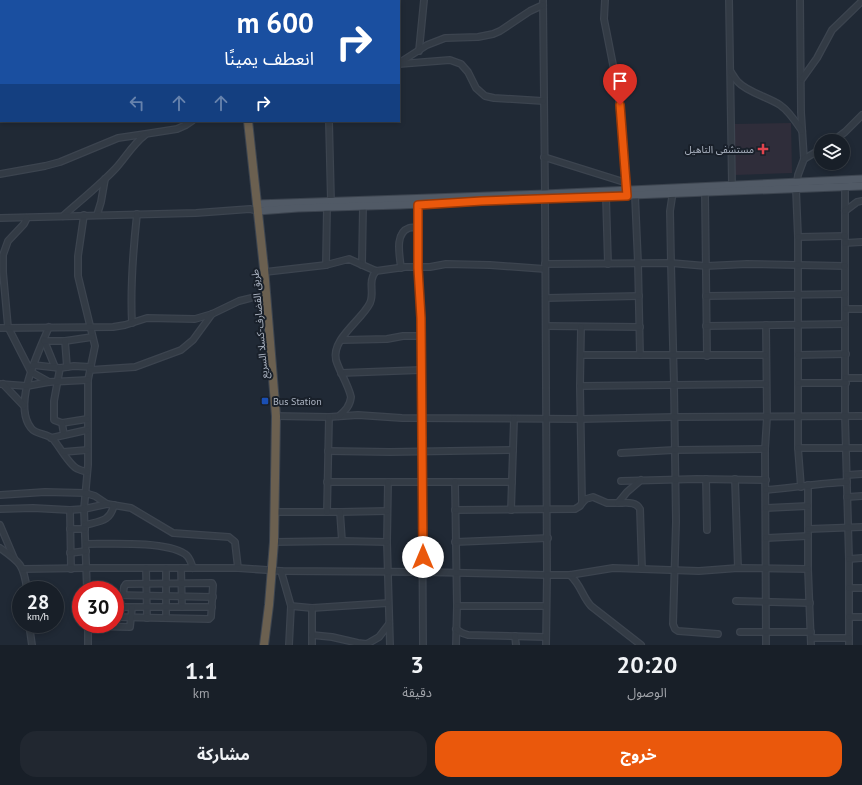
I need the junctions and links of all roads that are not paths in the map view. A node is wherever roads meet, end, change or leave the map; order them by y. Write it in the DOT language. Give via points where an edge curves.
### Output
graph roads {
  1 [pos="424,0"];
  2 [pos="605,0"];
  3 [pos="729,0"];
  4 [pos="800,0"];
  5 [pos="862,1"];
  6 [pos="543,2"];
  7 [pos="419,51"];
  8 [pos="400,62"];
  9 [pos="400,63"];
  10 [pos="730,71"];
  11 [pos="802,80"];
  12 [pos="543,101"];
  13 [pos="862,115"];
  14 [pos="190,122"];
  15 [pos="248,122"];
  16 [pos="329,122"];
  17 [pos="802,132"];
  18 [pos="145,134"];
  19 [pos="842,134"];
  20 [pos="814,153"];
  21 [pos="544,157"];
  22 [pos="804,158"];
  23 [pos="0,174"];
  24 [pos="105,179"];
  25 [pos="862,180"];
  26 [pos="732,185"];
  27 [pos="796,186"];
  28 [pos="862,186"];
  29 [pos="845,187"];
  30 [pos="627,190"];
  31 [pos="672,191"];
  32 [pos="705,192"];
  33 [pos="635,195"];
  34 [pos="606,196"];
  35 [pos="545,197"];
  36 [pos="862,201"];
  37 [pos="418,202"];
  38 [pos="329,204"];
  39 [pos="363,206"];
  40 [pos="258,207"];
  41 [pos="845,211"];
  42 [pos="137,214"];
  43 [pos="84,215"];
  44 [pos="97,215"];
  45 [pos="63,216"];
  46 [pos="0,218"];
  47 [pos="27,218"];
  48 [pos="419,228"];
  49 [pos="845,236"];
  50 [pos="798,237"];
  51 [pos="862,242"];
  52 [pos="845,243"];
  53 [pos="638,263"];
  54 [pos="608,264"];
  55 [pos="671,264"];
  56 [pos="326,265"];
  57 [pos="362,265"];
  58 [pos="798,265"];
  59 [pos="706,266"];
  60 [pos="845,266"];
  61 [pos="545,267"];
  62 [pos="401,268"];
  63 [pos="418,268"];
  64 [pos="376,270"];
  65 [pos="265,272"];
  66 [pos="267,294"];
  67 [pos="846,294"];
  68 [pos="639,296"];
  69 [pos="706,296"];
  70 [pos="797,296"];
  71 [pos="546,298"];
  72 [pos="846,309"];
  73 [pos="862,309"];
  74 [pos="212,314"];
  75 [pos="132,323"];
  76 [pos="846,324"];
  77 [pos="766,325"];
  78 [pos="798,325"];
  79 [pos="546,326"];
  80 [pos="706,326"];
  81 [pos="49,327"];
  82 [pos="90,327"];
  83 [pos="581,327"];
  84 [pos="640,327"];
  85 [pos="0,328"];
  86 [pos="8,328"];
  87 [pos="421,336"];
  88 [pos="92,337"];
  89 [pos="44,340"];
  90 [pos="342,340"];
  91 [pos="65,341"];
  92 [pos="798,354"];
  93 [pos="846,354"];
  94 [pos="581,355"];
  95 [pos="640,355"];
  96 [pos="766,355"];
  97 [pos="674,356"];
  98 [pos="707,356"];
  99 [pos="33,365"];
  100 [pos="58,367"];
  101 [pos="67,367"];
  102 [pos="90,368"];
  103 [pos="421,370"];
  104 [pos="31,372"];
  105 [pos="341,373"];
  106 [pos="862,378"];
  107 [pos="88,380"];
  108 [pos="846,380"];
  109 [pos="49,382"];
  110 [pos="57,382"];
  111 [pos="1,383"];
  112 [pos="798,383"];
  113 [pos="766,384"];
  114 [pos="674,385"];
  115 [pos="27,386"];
  116 [pos="580,386"];
  117 [pos="24,406"];
  118 [pos="276,416"];
  119 [pos="338,416"];
  120 [pos="799,416"];
  121 [pos="845,416"];
  122 [pos="862,416"];
  123 [pos="328,417"];
  124 [pos="674,417"];
  125 [pos="767,417"];
  126 [pos="547,418"];
  127 [pos="87,419"];
  128 [pos="422,419"];
  129 [pos="514,419"];
  130 [pos="580,419"];
  131 [pos="62,422"];
  132 [pos="87,430"];
  133 [pos="64,435"];
  134 [pos="51,438"];
  135 [pos="798,448"];
  136 [pos="847,448"];
  137 [pos="862,448"];
  138 [pos="765,449"];
  139 [pos="87,450"];
  140 [pos="512,450"];
  141 [pos="674,450"];
  142 [pos="328,451"];
  143 [pos="422,451"];
  144 [pos="63,452"];
  145 [pos="622,453"];
  146 [pos="87,472"];
  147 [pos="862,474"];
  148 [pos="847,475"];
  149 [pos="675,479"];
  150 [pos="706,479"];
  151 [pos="735,479"];
  152 [pos="641,480"];
  153 [pos="766,480"];
  154 [pos="422,481"];
  155 [pos="620,481"];
  156 [pos="327,482"];
  157 [pos="388,482"];
  158 [pos="455,482"];
  159 [pos="512,482"];
  160 [pos="847,482"];
  161 [pos="808,485"];
  162 [pos="800,487"];
  163 [pos="766,490"];
  164 [pos="85,493"];
  165 [pos="0,495"];
  166 [pos="862,496"];
  167 [pos="847,497"];
  168 [pos="582,503"];
  169 [pos="618,503"];
  170 [pos="107,504"];
  171 [pos="114,505"];
  172 [pos="808,506"];
  173 [pos="766,508"];
  174 [pos="0,509"];
  175 [pos="84,509"];
  176 [pos="70,510"];
  177 [pos="455,510"];
  178 [pos="511,510"];
  179 [pos="548,510"];
  180 [pos="388,511"];
  181 [pos="275,512"];
  182 [pos="327,512"];
  183 [pos="340,512"];
  184 [pos="0,526"];
  185 [pos="85,527"];
  186 [pos="862,527"];
  187 [pos="848,528"];
  188 [pos="70,529"];
  189 [pos="808,529"];
  190 [pos="707,530"];
  191 [pos="808,536"];
  192 [pos="548,538"];
  193 [pos="766,538"];
  194 [pos="342,541"];
  195 [pos="274,542"];
  196 [pos="387,542"];
  197 [pos="455,542"];
  198 [pos="86,544"];
  199 [pos="0,548"];
  200 [pos="86,551"];
  201 [pos="70,552"];
  202 [pos="14,558"];
  203 [pos="862,558"];
  204 [pos="849,559"];
  205 [pos="87,568"];
  206 [pos="146,568"];
  207 [pos="166,568"];
  208 [pos="181,568"];
  209 [pos="193,568"];
  210 [pos="238,568"];
  211 [pos="642,568"];
  212 [pos="738,568"];
  213 [pos="23,569"];
  214 [pos="71,569"];
  215 [pos="766,569"];
  216 [pos="808,569"];
  217 [pos="276,571"];
  218 [pos="674,571"];
  219 [pos="388,572"];
  220 [pos="423,572"];
  221 [pos="456,573"];
  222 [pos="547,575"];
  223 [pos="570,575"];
  224 [pos="26,581"];
  225 [pos="87,581"];
  226 [pos="181,583"];
  227 [pos="147,584"];
  228 [pos="165,584"];
  229 [pos="124,587"];
  230 [pos="849,588"];
  231 [pos="862,588"];
  232 [pos="124,595"];
  233 [pos="147,595"];
  234 [pos="166,596"];
  235 [pos="182,596"];
  236 [pos="212,597"];
  237 [pos="736,600"];
  238 [pos="766,602"];
  239 [pos="388,603"];
  240 [pos="810,603"];
  241 [pos="166,606"];
  242 [pos="291,606"];
  243 [pos="457,606"];
  244 [pos="546,606"];
  245 [pos="147,607"];
  246 [pos="182,607"];
  247 [pos="212,607"];
  248 [pos="124,608"];
  249 [pos="132,608"];
  250 [pos="312,608"];
  251 [pos="849,617"];
  252 [pos="862,617"];
  253 [pos="124,618"];
  254 [pos="131,618"];
  255 [pos="146,618"];
  256 [pos="166,618"];
  257 [pos="389,624"];
  258 [pos="124,626"];
  259 [pos="456,629"];
  260 [pos="740,632"];
  261 [pos="766,632"];
  262 [pos="30,633"];
  263 [pos="88,633"];
  264 [pos="718,634"];
  265 [pos="312,635"];
  266 [pos="811,635"];
  267 [pos="515,636"];
  268 [pos="546,637"];
  269 [pos="849,638"];
  270 [pos="32,645"];
  271 [pos="88,645"];
  272 [pos="264,645"];
  273 [pos="289,645"];
  274 [pos="312,645"];
  275 [pos="390,645"];
  276 [pos="423,645"];
  277 [pos="456,645"];
  278 [pos="516,645"];
  279 [pos="546,645"];
  280 [pos="641,645"];
  281 [pos="766,645"];
  282 [pos="811,645"];
  283 [pos="849,645"];
  1 -- 7 [label="street"];
  2 -- 30 [label="street" via="604,19 618,90"];
  3 -- 10 [label="street"];
  4 -- 11 [label="street"];
  5 -- 11 [label="street" via="832,30"];
  6 -- 7 [label="street" via="493,34 445,38"];
  6 -- 12 [label="street"];
  7 -- 8 [label="street"];
  9 -- 12 [label="street" via="450,60 465,68 476,88 485,96"];
  10 -- 17 [label="street" via="745,88 781,105"];
  10 -- 26 [label="street"];
  11 -- 17 [label="street"];
  12 -- 21 [label="street"];
  13 -- 19 [label="street"];
  14 -- 18 [label="street" via="177,129"];
  15 -- 40 [label="highway, طريق القضارف-كسلا السريع"];
  16 -- 38 [label="street"];
  17 -- 22 [label="street"];
  18 -- 23 [label="street" via="118,138 60,162"];
  18 -- 24 [label="street"];
  20 -- 22 [label="street"];
  21 -- 30 [label="street"];
  21 -- 35 [label="street"];
  22 -- 27 [label="street"];
  24 -- 44 [label="street"];
  24 -- 45 [label="street"];
  25 -- 27 [label="main road"];
  26 -- 27 [label="main road"];
  26 -- 31 [label="main road"];
  27 -- 29 [label="main road"];
  27 -- 32 [label="main road"];
  27 -- 50 [label="street"];
  28 -- 29 [label="main road"];
  29 -- 41 [label="street"];
  30 -- 31 [label="main road"];
  30 -- 33 [label="main road"];
  30 -- 34 [label="main road"];
  30 -- 35 [label="main road"];
  31 -- 32 [label="main road"];
  31 -- 33 [label="main road"];
  31 -- 55 [label="street"];
  32 -- 59 [label="street"];
  33 -- 53 [label="street"];
  34 -- 35 [label="main road"];
  34 -- 54 [label="street"];
  35 -- 37 [label="main road"];
  35 -- 61 [label="street"];
  36 -- 41 [label="street" via="856,202"];
  37 -- 38 [label="main road"];
  37 -- 39 [label="main road"];
  37 -- 48 [label="street"];
  38 -- 39 [label="main road"];
  38 -- 40 [label="main road"];
  38 -- 56 [label="street"];
  39 -- 57 [label="street"];
  40 -- 42 [label="street" via="215,212"];
  40 -- 65 [label="highway, طريق القضارف-كسلا السريع"];
  41 -- 49 [label="street"];
  42 -- 44 [label="street"];
  42 -- 75 [label="street" via="132,270"];
  43 -- 44 [label="street"];
  43 -- 45 [label="street"];
  43 -- 82 [label="street" via="77,265"];
  45 -- 47 [label="street"];
  46 -- 47 [label="street"];
  47 -- 86 [label="street" via="8,241 4,255 2,272"];
  48 -- 62 [label="street" via="409,228 400,237"];
  48 -- 63 [label="street"];
  49 -- 50 [label="street"];
  49 -- 52 [label="street"];
  50 -- 58 [label="street"];
  51 -- 52 [label="street"];
  52 -- 60 [label="street"];
  53 -- 54 [label="street"];
  53 -- 55 [label="street"];
  53 -- 68 [label="street"];
  54 -- 61 [label="street"];
  55 -- 59 [label="street"];
  55 -- 97 [label="street"];
  56 -- 57 [label="street" via="349,259"];
  56 -- 65 [label="street"];
  57 -- 64 [label="street"];
  58 -- 59 [label="street"];
  58 -- 60 [label="street"];
  58 -- 70 [label="street"];
  59 -- 69 [label="street"];
  60 -- 67 [label="street"];
  61 -- 63 [label="street" via="446,264"];
  61 -- 71 [label="street"];
  62 -- 63 [label="street"];
  62 -- 64 [label="street"];
  63 -- 87 [label="street"];
  64 -- 90 [label="street" via="372,279 370,304"];
  65 -- 66 [label="highway, طريق القضارف-كسلا السريع"];
  66 -- 74 [label="street" via="239,301"];
  66 -- 118 [label="highway, طريق القضارف-كسلا السريع"];
  67 -- 70 [label="street"];
  67 -- 72 [label="street"];
  68 -- 71 [label="street"];
  68 -- 84 [label="street"];
  69 -- 70 [label="street"];
  69 -- 80 [label="street"];
  70 -- 78 [label="street"];
  71 -- 79 [label="street"];
  72 -- 73 [label="street"];
  72 -- 76 [label="street"];
  74 -- 75 [label="street" via="195,319 147,318"];
  74 -- 102 [label="street" via="193,340 181,350 135,367"];
  75 -- 82 [label="street" via="113,327"];
  76 -- 78 [label="street"];
  76 -- 93 [label="street"];
  77 -- 78 [label="street"];
  77 -- 80 [label="street"];
  77 -- 96 [label="street"];
  78 -- 92 [label="street"];
  79 -- 83 [label="street"];
  79 -- 126 [label="street"];
  80 -- 98 [label="street"];
  81 -- 82 [label="street"];
  81 -- 86 [label="street"];
  81 -- 89 [label="street"];
  82 -- 88 [label="street"];
  83 -- 84 [label="street"];
  83 -- 94 [label="street"];
  84 -- 95 [label="street"];
  85 -- 86 [label="street"];
  86 -- 104 [label="street"];
  87 -- 90 [label="street"];
  87 -- 103 [label="street"];
  88 -- 91 [label="street"];
  88 -- 102 [label="street" via="95,346"];
  89 -- 91 [label="street"];
  89 -- 99 [label="street"];
  89 -- 100 [label="street"];
  90 -- 105 [label="street" via="336,354"];
  91 -- 101 [label="street"];
  92 -- 93 [label="street"];
  92 -- 112 [label="street"];
  93 -- 108 [label="street"];
  94 -- 95 [label="street"];
  94 -- 116 [label="street"];
  95 -- 97 [label="street"];
  96 -- 98 [label="street"];
  96 -- 113 [label="street"];
  97 -- 98 [label="street"];
  97 -- 114 [label="street"];
  99 -- 100 [label="street"];
  99 -- 104 [label="street"];
  100 -- 101 [label="street"];
  100 -- 110 [label="street"];
  101 -- 102 [label="street"];
  102 -- 107 [label="street"];
  103 -- 105 [label="street"];
  103 -- 128 [label="street"];
  104 -- 109 [label="street"];
  104 -- 115 [label="street"];
  105 -- 119 [label="street" via="351,397 347,407"];
  106 -- 108 [label="street"];
  107 -- 110 [label="street"];
  107 -- 127 [label="street"];
  108 -- 112 [label="street"];
  108 -- 121 [label="street"];
  109 -- 110 [label="street"];
  109 -- 115 [label="street"];
  110 -- 131 [label="street" via="54,420"];
  111 -- 115 [label="street"];
  111 -- 117 [label="street"];
  112 -- 120 [label="street"];
  113 -- 114 [label="street"];
  113 -- 125 [label="street"];
  114 -- 116 [label="street"];
  114 -- 124 [label="street"];
  115 -- 117 [label="street"];
  116 -- 130 [label="street"];
  117 -- 134 [label="street" via="31,428"];
  118 -- 123 [label="street"];
  118 -- 181 [label="highway, طريق القضارف-كسلا السريع"];
  119 -- 123 [label="street"];
  119 -- 128 [label="street" via="370,415"];
  120 -- 121 [label="street"];
  120 -- 125 [label="street"];
  120 -- 135 [label="street"];
  121 -- 122 [label="street"];
  121 -- 136 [label="street"];
  123 -- 142 [label="street"];
  124 -- 125 [label="street"];
  124 -- 130 [label="street"];
  124 -- 141 [label="street"];
  125 -- 138 [label="street"];
  126 -- 129 [label="street"];
  126 -- 130 [label="street"];
  126 -- 179 [label="street"];
  127 -- 131 [label="street"];
  127 -- 132 [label="street"];
  128 -- 129 [label="street"];
  128 -- 143 [label="street"];
  129 -- 140 [label="street"];
  130 -- 168 [label="street"];
  131 -- 133 [label="street"];
  132 -- 133 [label="street"];
  132 -- 139 [label="street"];
  133 -- 134 [label="street"];
  134 -- 144 [label="street"];
  135 -- 136 [label="street"];
  135 -- 162 [label="street"];
  136 -- 137 [label="street"];
  136 -- 148 [label="street"];
  138 -- 141 [label="street"];
  138 -- 153 [label="street"];
  139 -- 144 [label="street"];
  139 -- 146 [label="street"];
  140 -- 143 [label="street"];
  140 -- 159 [label="street"];
  141 -- 145 [label="street"];
  141 -- 149 [label="street"];
  142 -- 143 [label="street"];
  142 -- 156 [label="street"];
  143 -- 154 [label="street"];
  144 -- 146 [label="street" via="74,467"];
  146 -- 164 [label="street"];
  147 -- 148 [label="street"];
  148 -- 160 [label="street"];
  149 -- 150 [label="street"];
  149 -- 152 [label="street"];
  149 -- 218 [label="street"];
  150 -- 151 [label="street"];
  150 -- 190 [label="street"];
  151 -- 153 [label="street"];
  151 -- 212 [label="street"];
  152 -- 155 [label="street"];
  152 -- 169 [label="street"];
  153 -- 163 [label="street"];
  154 -- 157 [label="street"];
  154 -- 158 [label="street"];
  154 -- 220 [label="street"];
  156 -- 157 [label="street"];
  156 -- 182 [label="street"];
  157 -- 180 [label="street"];
  158 -- 159 [label="street"];
  158 -- 177 [label="street"];
  159 -- 178 [label="street"];
  160 -- 161 [label="street"];
  160 -- 167 [label="street"];
  161 -- 162 [label="street"];
  161 -- 172 [label="street"];
  162 -- 163 [label="street"];
  163 -- 173 [label="street"];
  164 -- 165 [label="street"];
  164 -- 170 [label="street"];
  164 -- 175 [label="street"];
  166 -- 167 [label="street"];
  167 -- 187 [label="street"];
  168 -- 169 [label="street" via="593,497 607,503"];
  168 -- 179 [label="street" via="575,509"];
  169 -- 211 [label="street" via="635,503 640,509"];
  170 -- 171 [label="street"];
  170 -- 175 [label="street"];
  171 -- 185 [label="street" via="111,515"];
  171 -- 210 [label="street" via="139,511 173,533 229,538 235,542"];
  172 -- 173 [label="street"];
  172 -- 189 [label="street"];
  173 -- 193 [label="street"];
  174 -- 176 [label="street"];
  175 -- 176 [label="street"];
  175 -- 185 [label="street"];
  176 -- 188 [label="street"];
  177 -- 178 [label="street"];
  177 -- 197 [label="street"];
  178 -- 179 [label="street"];
  179 -- 192 [label="street"];
  180 -- 183 [label="street"];
  180 -- 196 [label="street"];
  181 -- 182 [label="street"];
  181 -- 195 [label="highway, طريق القضارف-كسلا السريع"];
  182 -- 183 [label="street"];
  183 -- 194 [label="street"];
  184 -- 202 [label="street"];
  185 -- 188 [label="street"];
  185 -- 198 [label="street"];
  186 -- 187 [label="street"];
  187 -- 189 [label="street"];
  187 -- 204 [label="street"];
  188 -- 201 [label="street"];
  189 -- 191 [label="street"];
  191 -- 193 [label="street"];
  191 -- 216 [label="street"];
  192 -- 197 [label="street"];
  192 -- 222 [label="street"];
  193 -- 215 [label="street"];
  194 -- 195 [label="street"];
  194 -- 196 [label="street"];
  195 -- 217 [label="highway, طريق القضارف-كسلا السريع"];
  196 -- 219 [label="street"];
  197 -- 221 [label="street"];
  198 -- 200 [label="street"];
  198 -- 209 [label="street" via="157,545 185,554"];
  199 -- 202 [label="street"];
  200 -- 201 [label="street"];
  200 -- 205 [label="street"];
  201 -- 214 [label="street"];
  202 -- 213 [label="street"];
  203 -- 204 [label="street"];
  204 -- 230 [label="street"];
  205 -- 206 [label="street"];
  205 -- 214 [label="street"];
  205 -- 225 [label="street"];
  206 -- 207 [label="street"];
  206 -- 227 [label="street"];
  207 -- 208 [label="street"];
  207 -- 228 [label="street"];
  208 -- 209 [label="street"];
  208 -- 226 [label="street"];
  209 -- 210 [label="street"];
  210 -- 217 [label="street"];
  211 -- 218 [label="street"];
  211 -- 223 [label="street" via="605,569"];
  212 -- 215 [label="street"];
  212 -- 218 [label="street"];
  213 -- 214 [label="street"];
  213 -- 224 [label="street"];
  215 -- 216 [label="street"];
  215 -- 238 [label="street"];
  216 -- 240 [label="street"];
  217 -- 219 [label="street"];
  217 -- 242 [label="street"];
  217 -- 272 [label="highway, طريق القضارف-كسلا السريع"];
  218 -- 264 [label="street" via="675,629 680,632"];
  219 -- 220 [label="street"];
  219 -- 239 [label="street"];
  220 -- 221 [label="street"];
  220 -- 276 [label="street"];
  221 -- 222 [label="street"];
  221 -- 243 [label="street"];
  222 -- 223 [label="street"];
  222 -- 244 [label="street"];
  223 -- 280 [label="street" via="591,606"];
  226 -- 228 [label="street"];
  226 -- 235 [label="street"];
  226 -- 236 [label="street" via="212,583"];
  227 -- 228 [label="street"];
  227 -- 229 [label="street" via="126,584"];
  227 -- 233 [label="street"];
  228 -- 234 [label="street"];
  230 -- 231 [label="street"];
  230 -- 251 [label="street"];
  232 -- 233 [label="street"];
  233 -- 234 [label="street"];
  233 -- 245 [label="street"];
  234 -- 235 [label="street"];
  234 -- 241 [label="street"];
  235 -- 236 [label="street"];
  235 -- 246 [label="street"];
  236 -- 247 [label="street"];
  237 -- 238 [label="street"];
  238 -- 240 [label="street"];
  238 -- 261 [label="street"];
  239 -- 250 [label="street"];
  239 -- 257 [label="street"];
  240 -- 266 [label="street"];
  241 -- 245 [label="street"];
  241 -- 246 [label="street"];
  241 -- 256 [label="street"];
  242 -- 250 [label="street"];
  242 -- 273 [label="street"];
  243 -- 244 [label="street"];
  243 -- 259 [label="street"];
  244 -- 268 [label="street"];
  245 -- 249 [label="street"];
  245 -- 255 [label="street"];
  246 -- 247 [label="street"];
  247 -- 256 [label="street" via="212,617 209,619"];
  248 -- 249 [label="street"];
  249 -- 254 [label="street"];
  250 -- 265 [label="street"];
  251 -- 252 [label="street"];
  251 -- 269 [label="street"];
  253 -- 254 [label="street"];
  254 -- 255 [label="street"];
  254 -- 258 [label="street" via="130,627"];
  255 -- 256 [label="street"];
  257 -- 265 [label="street" via="379,637 367,644"];
  257 -- 275 [label="street"];
  259 -- 267 [label="street" via="468,635"];
  259 -- 277 [label="street"];
  260 -- 261 [label="street"];
  261 -- 266 [label="street"];
  261 -- 281 [label="street"];
  262 -- 270 [label="street"];
  263 -- 271 [label="street"];
  265 -- 274 [label="street"];
  266 -- 269 [label="street"];
  266 -- 282 [label="street"];
  267 -- 268 [label="street"];
  267 -- 278 [label="street"];
  268 -- 279 [label="street"];
  269 -- 283 [label="street"];
}
